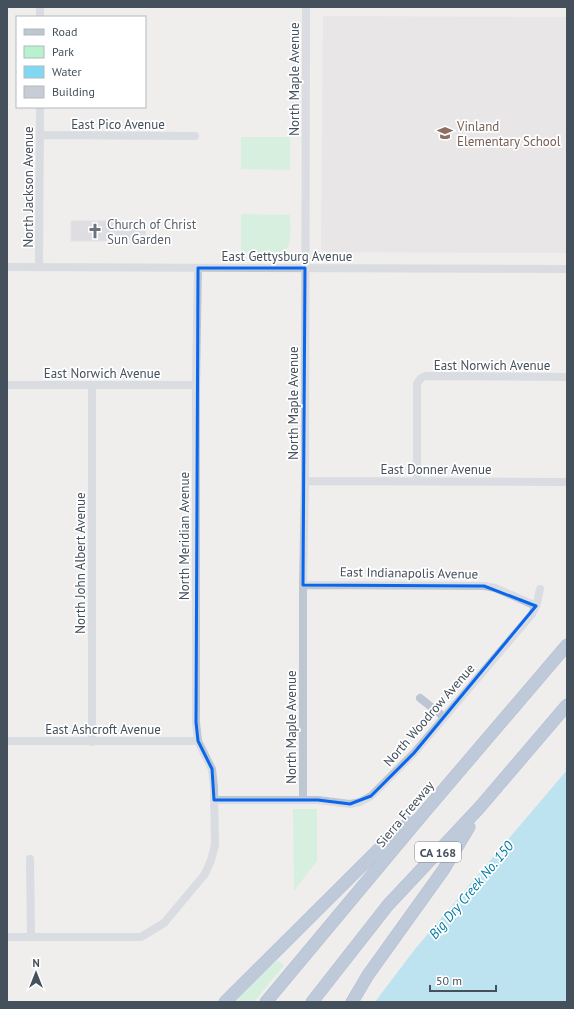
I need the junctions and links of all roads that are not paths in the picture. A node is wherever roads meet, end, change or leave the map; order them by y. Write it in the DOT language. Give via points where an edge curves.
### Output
graph roads {
  1 [pos="306,7"];
  2 [pos="40,108"];
  3 [pos="40,135"];
  4 [pos="195,136"];
  5 [pos="7,267"];
  6 [pos="39,267"];
  7 [pos="198,268"];
  8 [pos="305,268"];
  9 [pos="567,270"];
  10 [pos="567,377"];
  11 [pos="7,385"];
  12 [pos="92,385"];
  13 [pos="196,385"];
  14 [pos="305,481"];
  15 [pos="417,481"];
  16 [pos="567,482"];
  17 [pos="303,584"];
  18 [pos="540,589"];
  19 [pos="536,606"];
  20 [pos="567,645"];
  21 [pos="420,698"];
  22 [pos="567,705"];
  23 [pos="444,717"];
  24 [pos="198,741"];
  25 [pos="7,742"];
  26 [pos="92,742"];
  27 [pos="214,800"];
  28 [pos="303,800"];
  29 [pos="480,807"];
  30 [pos="422,815"];
  31 [pos="30,859"];
  32 [pos="7,937"];
  33 [pos="31,937"];
  34 [pos="225,1002"];
  35 [pos="266,1002"];
  36 [pos="312,1002"];
  37 [pos="352,1002"];
  1 -- 8 [label="street, North Maple Avenue"];
  2 -- 3 [label="street, North Jackson Avenue"];
  3 -- 4 [label="street, East Pico Avenue"];
  3 -- 6 [label="street, North Jackson Avenue"];
  5 -- 6 [label="street, East Gettysburg Avenue"];
  6 -- 7 [label="street, East Gettysburg Avenue"];
  7 -- 8 [label="street, East Gettysburg Avenue"];
  7 -- 13 [label="street, North Meridian Avenue"];
  8 -- 9 [label="street, East Gettysburg Avenue"];
  8 -- 14 [label="street, North Maple Avenue"];
  10 -- 15 [label="street, East Norwich Avenue" via="425,376 419,380"];
  11 -- 12 [label="street, East Norwich Avenue"];
  12 -- 13 [label="street, East Norwich Avenue"];
  12 -- 26 [label="street, North John Albert Avenue"];
  13 -- 24 [label="street, North Meridian Avenue"];
  14 -- 15 [label="street, East Donner Avenue"];
  14 -- 17 [label="street, North Maple Avenue"];
  15 -- 16 [label="street, East Donner Avenue"];
  17 -- 19 [label="street, East Indianapolis Avenue" via="484,586 495,588"];
  17 -- 28 [label="street, North Maple Avenue"];
  18 -- 19 [label="street, North Woodrow Avenue"];
  19 -- 23 [label="street, North Woodrow Avenue" via="532,614"];
  20 -- 30 [label="highway, Sierra Freeway / CA 168"];
  21 -- 23 [label="street"];
  22 -- 29 [label="highway, CA 168"];
  23 -- 28 [label="street, North Woodrow Avenue" via="414,753 371,796 350,804"];
  24 -- 26 [label="street, East Ashcroft Avenue"];
  24 -- 27 [label="street, North Meridian Avenue" via="212,769"];
  25 -- 26 [label="street, East Ashcroft Avenue"];
  27 -- 28 [label="street, North Woodrow Avenue"];
  27 -- 33 [label="street, North Meridian Avenue" via="215,845 211,860 205,874 164,923 141,937"];
  29 -- 36 [label="highway, CA 168" via="388,905"];
  29 -- 37 [label="highway" via="444,869 368,975"];
  30 -- 34 [label="highway" via="398,830"];
  30 -- 35 [label="highway, Sierra Freeway / CA 168"];
  31 -- 33 [label="street"];
  32 -- 33 [label="street, North Meridian Avenue"];
}
